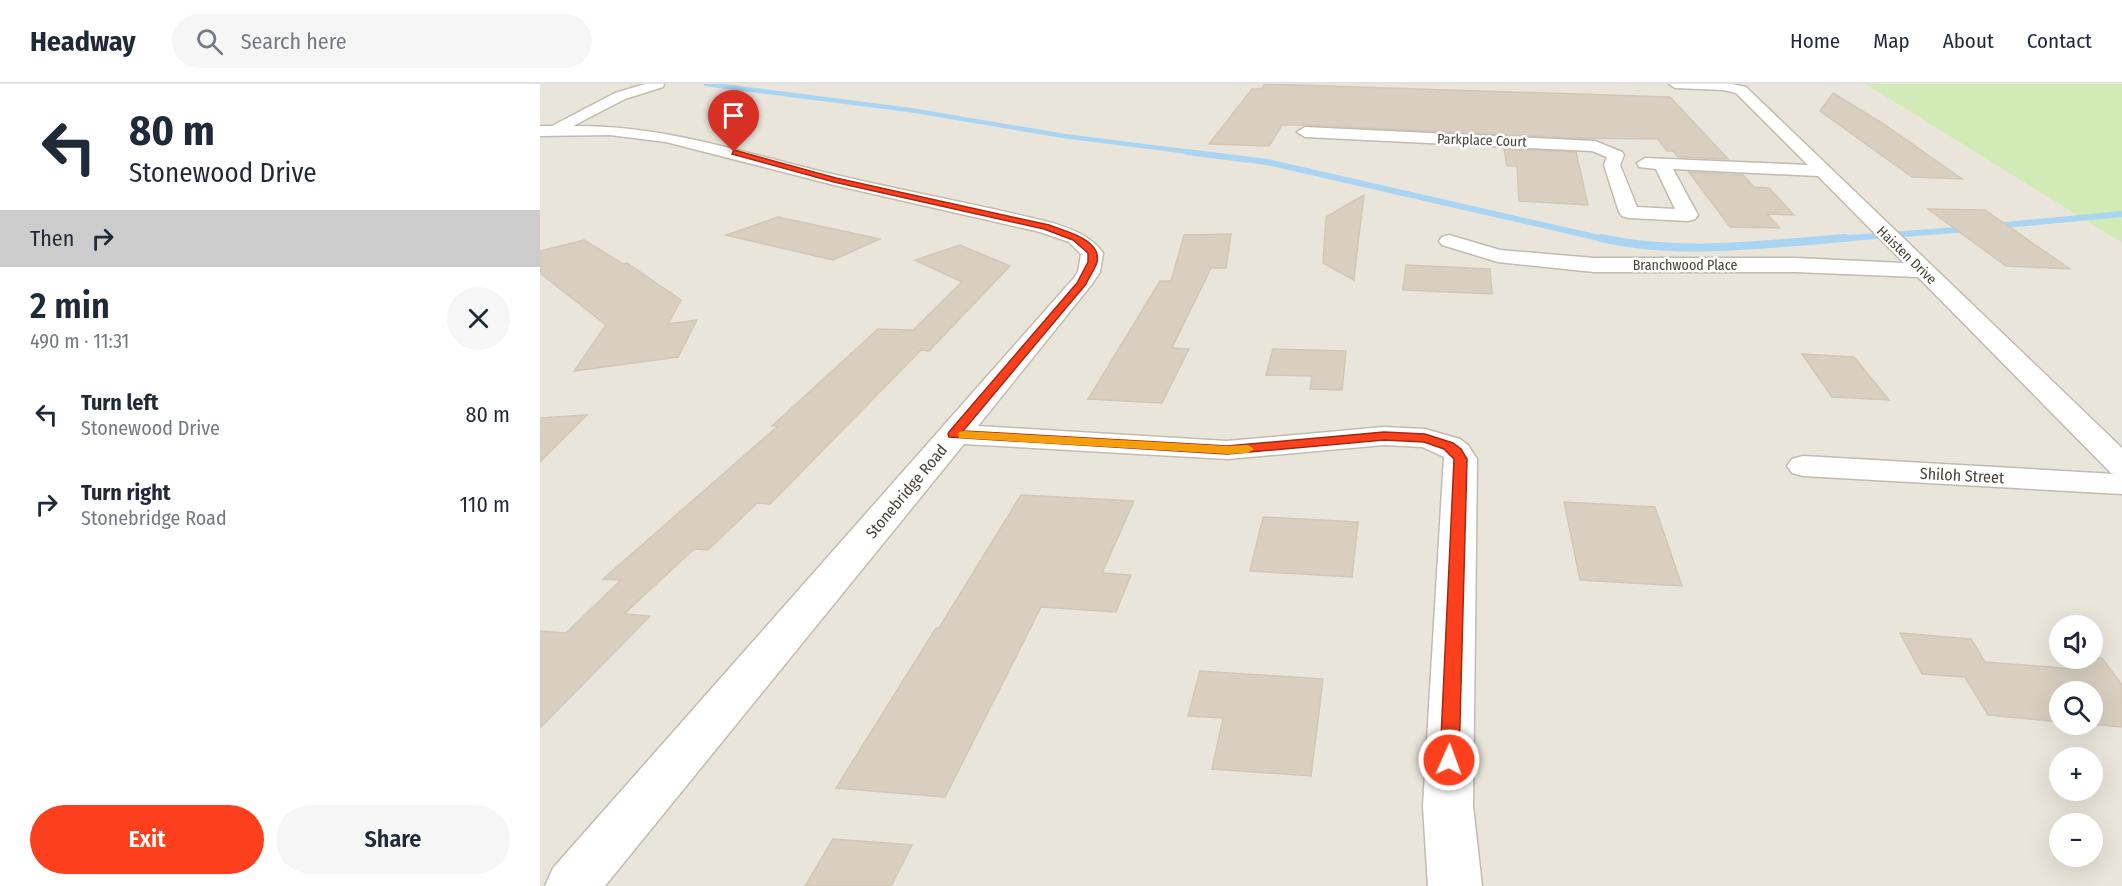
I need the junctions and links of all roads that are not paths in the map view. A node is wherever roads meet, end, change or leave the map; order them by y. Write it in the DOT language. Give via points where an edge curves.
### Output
graph roads {
  1 [pos="657,84"];
  2 [pos="1675,84"];
  3 [pos="1316,116"];
  4 [pos="547,131"];
  5 [pos="1613,161"];
  6 [pos="1662,164"];
  7 [pos="1822,171"];
  8 [pos="1449,242"];
  9 [pos="1924,271"];
  10 [pos="954,434"];
  11 [pos="1803,466"];
  12 [pos="2122,466"];
  13 [pos="2122,484"];
  14 [pos="572,886"];
  15 [pos="1455,886"];
  1 -- 4 [label="street" via="621,96"];
  2 -- 7 [label="street, Haisten Drive" via="1739,89"];
  3 -- 5 [label="street, Parkplace Court" via="1305,132 1588,145 1613,152"];
  4 -- 10 [label="street, Stonebridge Road" via="633,132 696,143 834,180 1046,227 1086,245 1092,262 1081,284"];
  5 -- 6 [label="street"];
  5 -- 6 [label="street" via="1629,212 1688,215"];
  6 -- 7 [label="street"];
  7 -- 9 [label="street, Haisten Drive"];
  8 -- 9 [label="street, Branchwood Place" via="1498,256 1572,264"];
  9 -- 12 [label="street, Haisten Drive"];
  10 -- 14 [label="street, Stonebridge Road"];
  10 -- 15 [label="street" via="1227,450 1384,436 1425,438 1457,452 1461,459 1448,806"];
  11 -- 13 [label="street, Shiloh Street"];
}
